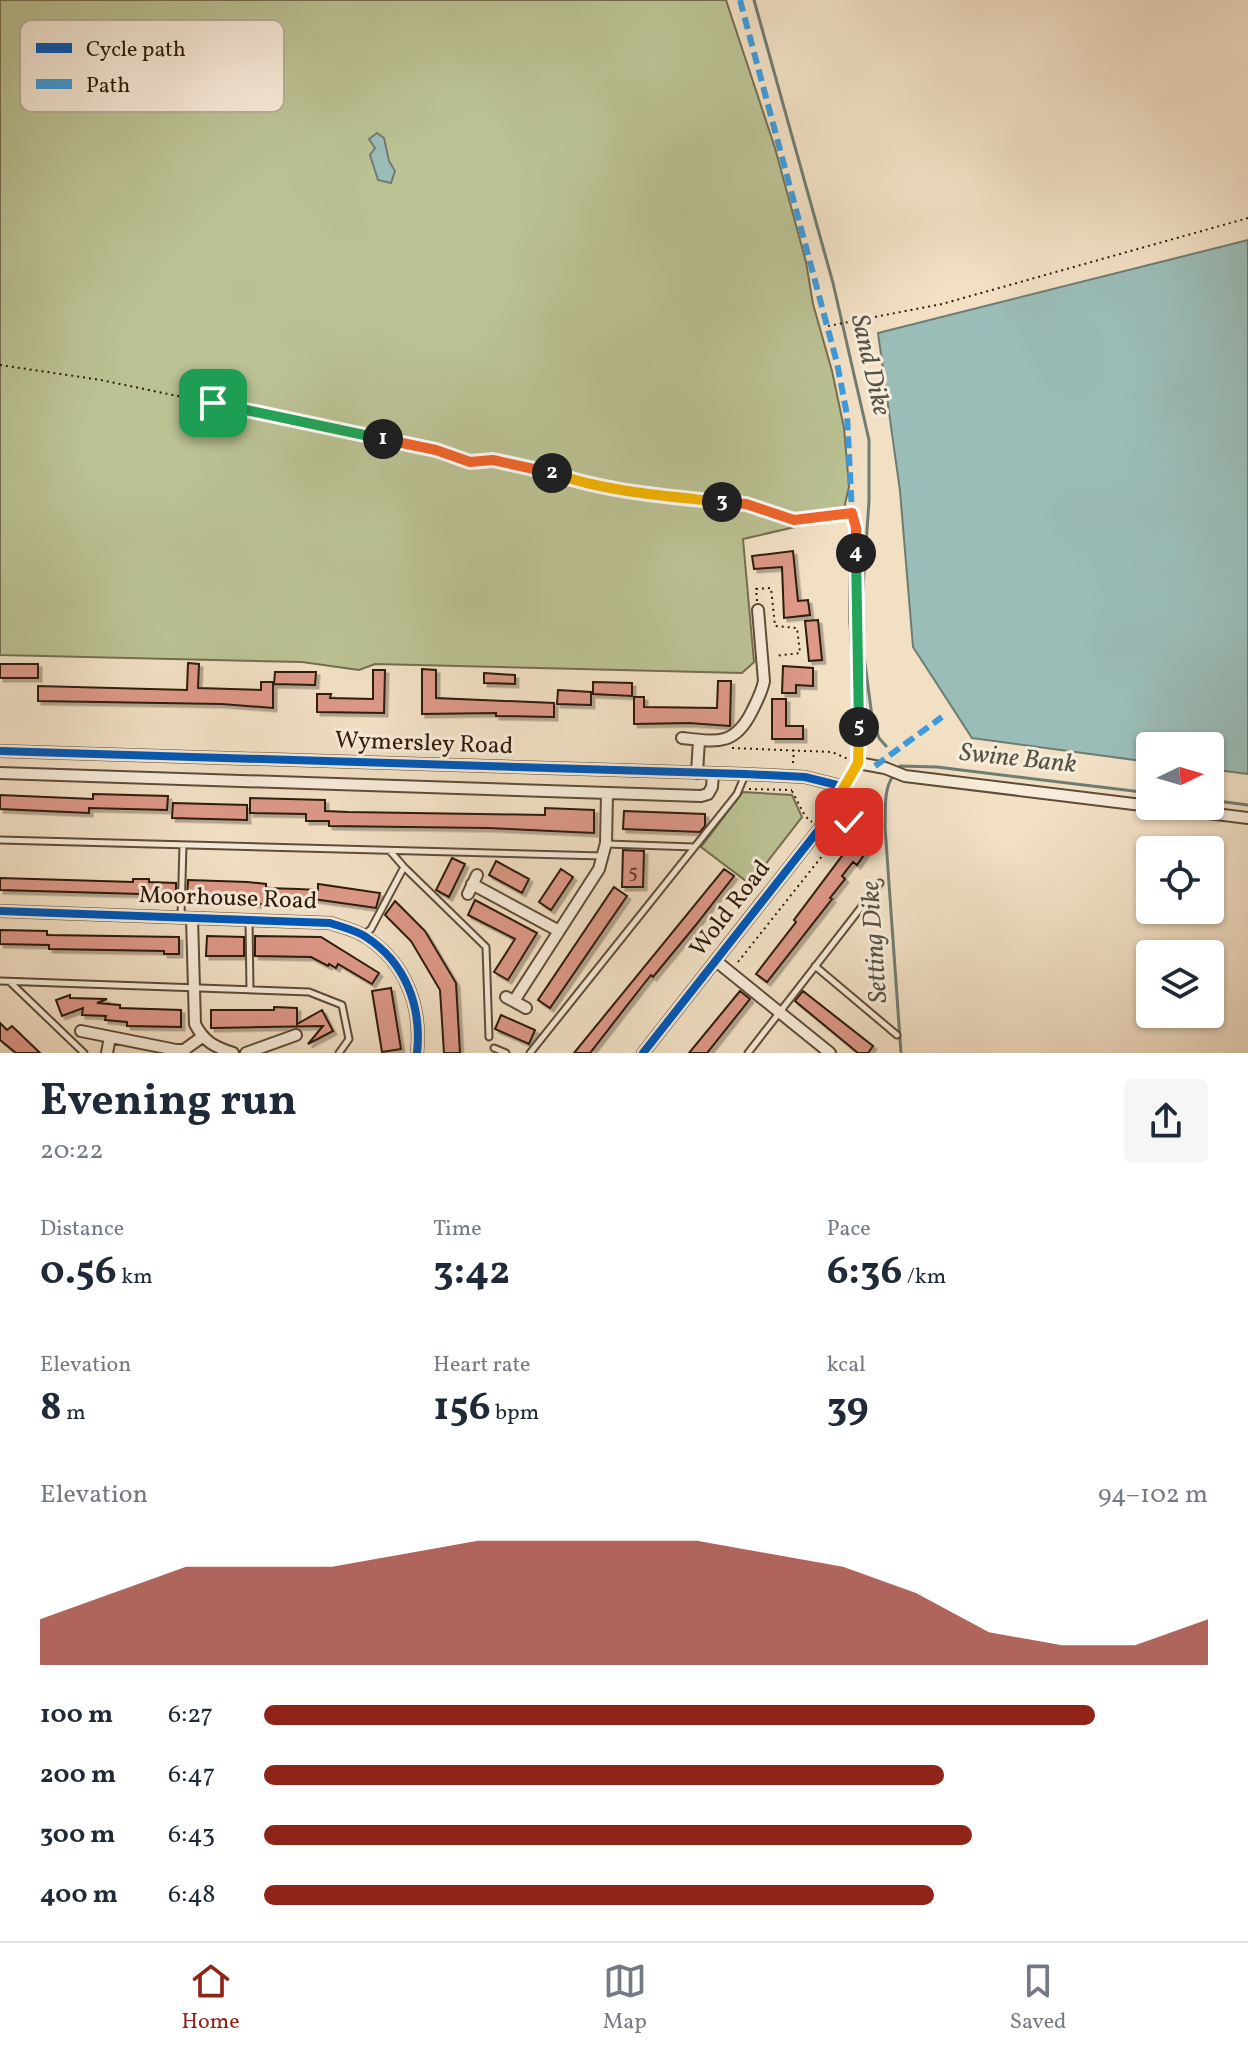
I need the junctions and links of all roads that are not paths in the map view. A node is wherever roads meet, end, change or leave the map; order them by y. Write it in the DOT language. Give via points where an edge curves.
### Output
graph roads {
  1 [pos="852,513"];
  2 [pos="758,610"];
  3 [pos="682,738"];
  4 [pos="699,740"];
  5 [pos="0,751"];
  6 [pos="858,763"];
  7 [pos="0,773"];
  8 [pos="697,773"];
  9 [pos="713,773"];
  10 [pos="745,774"];
  11 [pos="845,787"];
  12 [pos="607,793"];
  13 [pos="1136,804"];
  14 [pos="1224,815"];
  15 [pos="1248,818"];
  16 [pos="0,840"];
  17 [pos="606,843"];
  18 [pos="183,845"];
  19 [pos="694,847"];
  20 [pos="390,850"];
  21 [pos="603,856"];
  22 [pos="404,867"];
  23 [pos="880,883"];
  24 [pos="472,884"];
  25 [pos="0,911"];
  26 [pos="186,918"];
  27 [pos="249,920"];
  28 [pos="559,931"];
  29 [pos="364,935"];
  30 [pos="716,961"];
  31 [pos="815,966"];
  32 [pos="0,981"];
  33 [pos="9,981"];
  34 [pos="192,987"];
  35 [pos="250,990"];
  36 [pos="526,1008"];
  37 [pos="779,1012"];
  38 [pos="81,1031"];
  39 [pos="296,1035"];
  40 [pos="897,1035"];
  41 [pos="110,1037"];
  42 [pos="202,1037"];
  43 [pos="489,1037"];
  44 [pos="494,1048"];
  45 [pos="272,1050"];
  46 [pos="84,1053"];
  47 [pos="107,1053"];
  48 [pos="233,1053"];
  49 [pos="246,1053"];
  50 [pos="339,1053"];
  51 [pos="417,1053"];
  52 [pos="506,1053"];
  53 [pos="530,1053"];
  54 [pos="643,1053"];
  55 [pos="748,1053"];
  56 [pos="830,1053"];
  1 -- 6 [label="street"];
  2 -- 4 [label="street" via="768,622 762,691 737,735"];
  3 -- 4 [label="street"];
  4 -- 8 [label="street"];
  5 -- 8 [label="street, Wymersley Road"];
  6 -- 11 [label="street, Wold Road"];
  6 -- 13 [label="street" via="905,776"];
  7 -- 12 [label="street, Wymersley Road"];
  8 -- 9 [label="street, Wymersley Road"];
  9 -- 10 [label="street, Wymersley Road"];
  9 -- 12 [label="street, Wymersley Road" via="712,787 701,796"];
  10 -- 11 [label="street, Wymersley Road" via="805,777"];
  10 -- 19 [label="lane"];
  11 -- 30 [label="street, Wold Road"];
  12 -- 17 [label="street"];
  14 -- 15 [label="street"];
  16 -- 18 [label="lane"];
  17 -- 19 [label="lane"];
  17 -- 21 [label="street"];
  18 -- 20 [label="lane"];
  18 -- 26 [label="lane"];
  19 -- 53 [label="lane"];
  20 -- 21 [label="lane"];
  20 -- 22 [label="lane"];
  21 -- 28 [label="street"];
  22 -- 29 [label="lane"];
  22 -- 43 [label="lane" via="486,947"];
  23 -- 31 [label="lane"];
  24 -- 28 [label="street"];
  25 -- 26 [label="street, Moorhouse Road"];
  26 -- 27 [label="street, Moorhouse Road"];
  26 -- 34 [label="street"];
  27 -- 29 [label="street, Moorhouse Road" via="330,923"];
  27 -- 35 [label="lane"];
  28 -- 36 [label="street" via="510,999"];
  29 -- 51 [label="street, Moorhouse Road" via="388,954 411,992 418,1012"];
  30 -- 37 [label="street"];
  30 -- 54 [label="street, Wold Road"];
  31 -- 37 [label="lane"];
  31 -- 40 [label="lane"];
  32 -- 33 [label="lane"];
  33 -- 34 [label="lane"];
  33 -- 46 [label="lane"];
  34 -- 35 [label="lane"];
  34 -- 42 [label="street" via="195,1024"];
  35 -- 50 [label="lane" via="309,992 342,1005 349,1039"];
  37 -- 55 [label="lane"];
  37 -- 56 [label="street"];
  38 -- 41 [label="street"];
  39 -- 45 [label="street"];
  41 -- 42 [label="street" via="176,1050"];
  41 -- 47 [label="street"];
  42 -- 48 [label="street"];
  44 -- 52 [label="lane"];
  45 -- 49 [label="street"];
}
